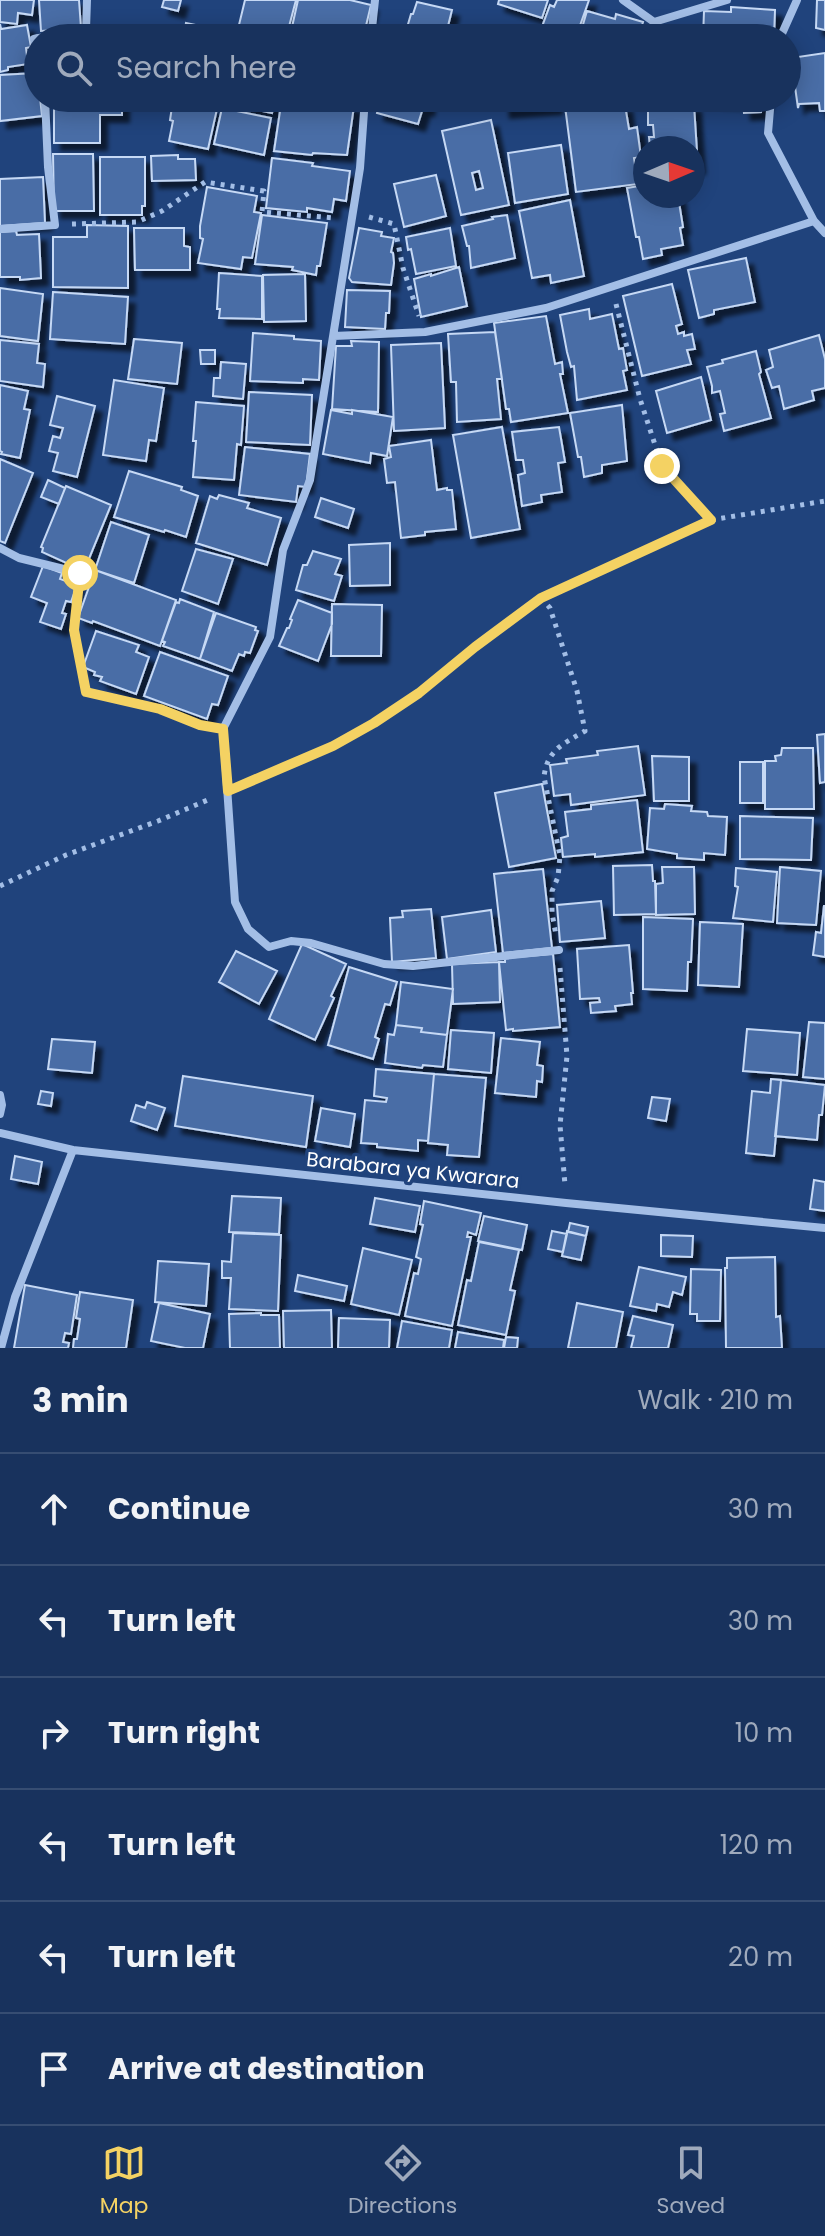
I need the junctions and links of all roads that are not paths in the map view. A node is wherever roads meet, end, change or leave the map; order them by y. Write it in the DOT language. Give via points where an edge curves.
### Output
graph roads {
  1 [pos="87,0"];
  2 [pos="375,0"];
  3 [pos="623,0"];
  4 [pos="727,0"];
  5 [pos="797,0"];
  6 [pos="86,24"];
  7 [pos="372,24"];
  8 [pos="786,24"];
  9 [pos="46,112"];
  10 [pos="364,112"];
  11 [pos="770,112"];
  12 [pos="814,221"];
  13 [pos="0,229"];
  14 [pos="825,233"];
  15 [pos="334,336"];
  16 [pos="0,548"];
  17 [pos="223,729"];
  18 [pos="559,950"];
  19 [pos="0,1095"];
  20 [pos="0,1114"];
  21 [pos="0,1133"];
  22 [pos="73,1150"];
  23 [pos="825,1228"];
  24 [pos="1,1348"];
  1 -- 6 [label="street"];
  2 -- 7 [label="street"];
  3 -- 4 [label="street" via="654,22"];
  5 -- 8 [label="street"];
  9 -- 13 [label="street" via="55,225"];
  10 -- 15 [label="street"];
  11 -- 12 [label="street" via="768,133"];
  12 -- 14 [label="street"];
  12 -- 15 [label="street" via="546,308 425,332"];
  15 -- 17 [label="street" via="310,480 283,550 270,637"];
  16 -- 17 [label="street" via="80,573 74,630 86,692"];
  17 -- 18 [label="street" via="235,902 248,929 269,947 311,943 384,964 413,966"];
  19 -- 20 [label="street"];
  21 -- 22 [label="street, Barabara ya Kwarara"];
  22 -- 23 [label="street, Barabara ya Kwarara"];
  22 -- 24 [label="street" via="15,1297"];
}
